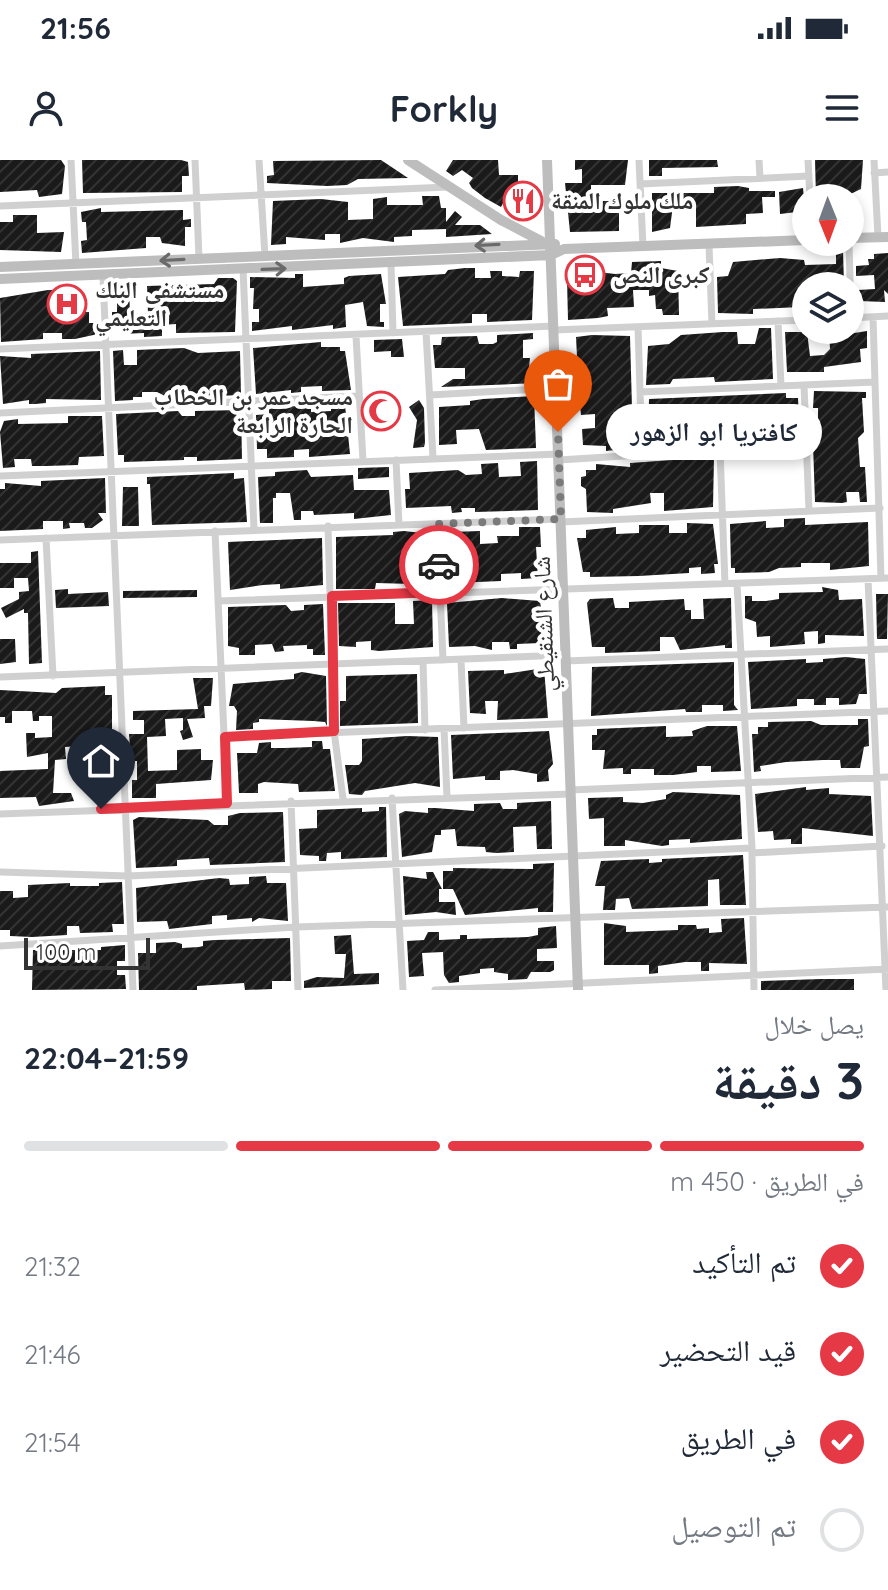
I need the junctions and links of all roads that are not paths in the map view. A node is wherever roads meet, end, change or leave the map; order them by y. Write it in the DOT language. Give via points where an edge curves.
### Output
graph roads {
  1 [pos="71,160"];
  2 [pos="195,160"];
  3 [pos="259,160"];
  4 [pos="408,160"];
  5 [pos="547,160"];
  6 [pos="639,160"];
  7 [pos="759,160"];
  8 [pos="808,160"];
  9 [pos="874,160"];
  10 [pos="888,172"];
  11 [pos="874,173"];
  12 [pos="809,176"];
  13 [pos="760,178"];
  14 [pos="640,184"];
  15 [pos="809,184"];
  16 [pos="448,187"];
  17 [pos="261,196"];
  18 [pos="196,199"];
  19 [pos="74,204"];
  20 [pos="0,206"];
  21 [pos="883,237"];
  22 [pos="792,241"];
  23 [pos="547,242"];
  24 [pos="709,245"];
  25 [pos="643,247"];
  26 [pos="564,249"];
  27 [pos="551,255"];
  28 [pos="265,256"];
  29 [pos="243,257"];
  30 [pos="199,258"];
  31 [pos="391,264"];
  32 [pos="76,265"];
  33 [pos="0,267"];
  34 [pos="244,271"];
  35 [pos="103,276"];
  36 [pos="0,279"];
  37 [pos="888,316"];
  38 [pos="864,317"];
  39 [pos="873,317"];
  40 [pos="792,320"];
  41 [pos="778,321"];
  42 [pos="712,324"];
  43 [pos="638,327"];
  44 [pos="554,328"];
  45 [pos="426,332"];
  46 [pos="393,333"];
  47 [pos="356,336"];
  48 [pos="246,339"];
  49 [pos="106,345"];
  50 [pos="0,349"];
  51 [pos="875,382"];
  52 [pos="804,385"];
  53 [pos="781,386"];
  54 [pos="557,388"];
  55 [pos="640,392"];
  56 [pos="430,395"];
  57 [pos="359,396"];
  58 [pos="249,403"];
  59 [pos="109,408"];
  60 [pos="0,413"];
  61 [pos="878,440"];
  62 [pos="888,440"];
  63 [pos="720,450"];
  64 [pos="805,451"];
  65 [pos="642,455"];
  66 [pos="559,457"];
  67 [pos="433,458"];
  68 [pos="396,460"];
  69 [pos="363,461"];
  70 [pos="251,465"];
  71 [pos="112,471"];
  72 [pos="0,476"];
  73 [pos="880,508"];
  74 [pos="809,511"];
  75 [pos="722,515"];
  76 [pos="561,520"];
  77 [pos="437,524"];
  78 [pos="399,525"];
  79 [pos="328,526"];
  80 [pos="254,529"];
  81 [pos="215,531"];
  82 [pos="114,536"];
  83 [pos="46,538"];
  84 [pos="0,540"];
  85 [pos="884,578"];
  86 [pos="868,579"];
  87 [pos="725,584"];
  88 [pos="737,584"];
  89 [pos="563,589"];
  90 [pos="440,592"];
  91 [pos="332,596"];
  92 [pos="218,601"];
  93 [pos="888,649"];
  94 [pos="871,650"];
  95 [pos="740,655"];
  96 [pos="565,658"];
  97 [pos="443,660"];
  98 [pos="461,660"];
  99 [pos="423,661"];
  100 [pos="332,665"];
  101 [pos="222,669"];
  102 [pos="120,674"];
  103 [pos="53,676"];
  104 [pos="0,677"];
  105 [pos="888,711"];
  106 [pos="873,712"];
  107 [pos="743,717"];
  108 [pos="568,721"];
  109 [pos="464,728"];
  110 [pos="444,729"];
  111 [pos="425,730"];
  112 [pos="334,731"];
  113 [pos="225,737"];
  114 [pos="888,777"];
  115 [pos="878,778"];
  116 [pos="746,784"];
  117 [pos="570,792"];
  118 [pos="447,797"];
  119 [pos="392,798"];
  120 [pos="343,799"];
  121 [pos="291,801"];
  122 [pos="227,803"];
  123 [pos="124,807"];
  124 [pos="0,814"];
  125 [pos="882,846"];
  126 [pos="752,850"];
  127 [pos="574,855"];
  128 [pos="398,863"];
  129 [pos="293,869"];
  130 [pos="0,872"];
  131 [pos="128,876"];
  132 [pos="885,907"];
  133 [pos="753,913"];
  134 [pos="577,918"];
  135 [pos="399,925"];
  136 [pos="296,927"];
  137 [pos="132,940"];
  138 [pos="0,946"];
  139 [pos="886,969"];
  140 [pos="754,976"];
  141 [pos="578,987"];
  142 [pos="133,990"];
  143 [pos="298,990"];
  144 [pos="403,990"];
  145 [pos="435,990"];
  146 [pos="754,990"];
  147 [pos="886,990"];
  1 -- 19 [label="street"];
  2 -- 18 [label="street"];
  3 -- 17 [label="street"];
  4 -- 16 [label="street"];
  5 -- 23 [label="street, شارع الشنقيطي"];
  6 -- 14 [label="street"];
  7 -- 13 [label="street"];
  8 -- 12 [label="street"];
  9 -- 11 [label="street"];
  10 -- 11 [label="street"];
  11 -- 21 [label="street"];
  12 -- 13 [label="street"];
  12 -- 15 [label="street"];
  13 -- 14 [label="street"];
  14 -- 25 [label="street"];
  16 -- 17 [label="street"];
  16 -- 23 [label="street"];
  17 -- 18 [label="street"];
  17 -- 28 [label="street"];
  18 -- 19 [label="street"];
  18 -- 30 [label="street"];
  19 -- 20 [label="street"];
  19 -- 32 [label="street"];
  22 -- 24 [label="street"];
  23 -- 26 [label="street"];
  23 -- 27 [label="street, شارع الشنقيطي"];
  23 -- 28 [label="street, one-way"];
  24 -- 25 [label="street"];
  24 -- 42 [label="street"];
  25 -- 26 [label="street"];
  26 -- 27 [label="street"];
  27 -- 31 [label="street"];
  27 -- 44 [label="street, شارع الشنقيطي"];
  28 -- 29 [label="street"];
  29 -- 30 [label="street"];
  29 -- 34 [label="street"];
  30 -- 32 [label="street, one-way"];
  34 -- 31 [label="street, one-way"];
  31 -- 46 [label="street"];
  32 -- 33 [label="street"];
  34 -- 35 [label="street"];
  34 -- 48 [label="street"];
  35 -- 36 [label="street"];
  35 -- 49 [label="street"];
  37 -- 39 [label="street"];
  38 -- 39 [label="street"];
  39 -- 51 [label="street"];
  40 -- 41 [label="street"];
  41 -- 42 [label="street"];
  41 -- 53 [label="street"];
  42 -- 43 [label="street"];
  43 -- 44 [label="street"];
  43 -- 55 [label="street"];
  44 -- 45 [label="street"];
  44 -- 54 [label="street, شارع الشنقيطي"];
  45 -- 46 [label="street"];
  45 -- 56 [label="street"];
  46 -- 47 [label="street"];
  47 -- 48 [label="street"];
  47 -- 57 [label="street"];
  48 -- 49 [label="street"];
  48 -- 58 [label="street"];
  49 -- 50 [label="street"];
  49 -- 59 [label="street"];
  51 -- 52 [label="street"];
  51 -- 61 [label="street"];
  52 -- 53 [label="street"];
  52 -- 64 [label="street"];
  53 -- 55 [label="street"];
  54 -- 56 [label="street"];
  54 -- 66 [label="street, شارع الشنقيطي"];
  55 -- 65 [label="street"];
  56 -- 67 [label="street"];
  57 -- 58 [label="street"];
  57 -- 69 [label="street"];
  58 -- 59 [label="street"];
  58 -- 70 [label="street"];
  59 -- 60 [label="street"];
  59 -- 71 [label="street"];
  61 -- 62 [label="street"];
  61 -- 73 [label="street"];
  63 -- 64 [label="street"];
  63 -- 65 [label="street"];
  63 -- 75 [label="street"];
  64 -- 74 [label="street"];
  65 -- 66 [label="street"];
  66 -- 67 [label="street"];
  66 -- 76 [label="street, شارع الشنقيطي"];
  67 -- 68 [label="street"];
  68 -- 69 [label="street"];
  68 -- 78 [label="street"];
  69 -- 70 [label="street"];
  70 -- 71 [label="street"];
  70 -- 80 [label="street"];
  71 -- 72 [label="street"];
  71 -- 82 [label="street"];
  73 -- 74 [label="street"];
  73 -- 85 [label="street"];
  74 -- 75 [label="street"];
  75 -- 76 [label="street"];
  75 -- 87 [label="street"];
  76 -- 77 [label="street"];
  76 -- 89 [label="street, شارع الشنقيطي"];
  77 -- 78 [label="street"];
  77 -- 90 [label="street"];
  78 -- 79 [label="street"];
  79 -- 80 [label="street"];
  79 -- 91 [label="street"];
  80 -- 81 [label="street"];
  81 -- 82 [label="street"];
  81 -- 92 [label="street"];
  82 -- 83 [label="street"];
  82 -- 102 [label="street"];
  83 -- 84 [label="street"];
  83 -- 103 [label="street"];
  85 -- 86 [label="street"];
  86 -- 88 [label="street"];
  86 -- 94 [label="street"];
  87 -- 88 [label="street"];
  87 -- 89 [label="street"];
  88 -- 95 [label="street"];
  89 -- 90 [label="street"];
  89 -- 96 [label="street, شارع الشنقيطي"];
  90 -- 91 [label="street"];
  90 -- 97 [label="street"];
  91 -- 92 [label="street"];
  91 -- 100 [label="street"];
  92 -- 101 [label="street"];
  93 -- 94 [label="street"];
  94 -- 95 [label="street"];
  94 -- 106 [label="street"];
  95 -- 96 [label="street"];
  95 -- 107 [label="street"];
  96 -- 98 [label="street"];
  96 -- 108 [label="street, شارع الشنقيطي"];
  97 -- 98 [label="street"];
  97 -- 99 [label="street"];
  98 -- 109 [label="street"];
  99 -- 100 [label="street"];
  99 -- 111 [label="street"];
  100 -- 101 [label="street"];
  100 -- 112 [label="street"];
  101 -- 102 [label="street"];
  101 -- 113 [label="street"];
  102 -- 103 [label="street"];
  102 -- 123 [label="street"];
  103 -- 104 [label="street"];
  105 -- 106 [label="street"];
  106 -- 107 [label="street"];
  106 -- 115 [label="street"];
  107 -- 108 [label="street"];
  107 -- 116 [label="street"];
  108 -- 109 [label="street"];
  108 -- 117 [label="street, شارع الشنقيطي"];
  109 -- 110 [label="street"];
  110 -- 111 [label="street"];
  110 -- 118 [label="street"];
  111 -- 112 [label="street"];
  112 -- 113 [label="street"];
  112 -- 120 [label="street"];
  113 -- 122 [label="street"];
  114 -- 115 [label="street"];
  115 -- 116 [label="street"];
  115 -- 125 [label="street"];
  116 -- 117 [label="street"];
  116 -- 126 [label="street"];
  117 -- 118 [label="street"];
  117 -- 127 [label="street, شارع الشنقيطي"];
  118 -- 119 [label="street"];
  119 -- 120 [label="street"];
  119 -- 128 [label="street"];
  120 -- 121 [label="street"];
  121 -- 122 [label="street"];
  121 -- 129 [label="street"];
  122 -- 123 [label="street"];
  123 -- 124 [label="street"];
  123 -- 131 [label="street"];
  125 -- 126 [label="street"];
  125 -- 132 [label="street"];
  126 -- 127 [label="street"];
  126 -- 133 [label="street"];
  127 -- 128 [label="street"];
  127 -- 134 [label="street, شارع الشنقيطي"];
  128 -- 129 [label="street"];
  128 -- 135 [label="street"];
  129 -- 131 [label="street"];
  129 -- 136 [label="street"];
  130 -- 131 [label="street"];
  131 -- 137 [label="street"];
  132 -- 133 [label="street"];
  132 -- 139 [label="street"];
  133 -- 134 [label="street"];
  133 -- 140 [label="street"];
  134 -- 135 [label="street"];
  134 -- 141 [label="street, شارع الشنقيطي"];
  135 -- 136 [label="street"];
  135 -- 144 [label="street"];
  136 -- 137 [label="street"];
  136 -- 143 [label="street"];
  137 -- 138 [label="street"];
  137 -- 142 [label="street"];
  139 -- 140 [label="street"];
  139 -- 147 [label="street"];
  140 -- 141 [label="street"];
  140 -- 146 [label="street"];
  141 -- 145 [label="street"];
}
